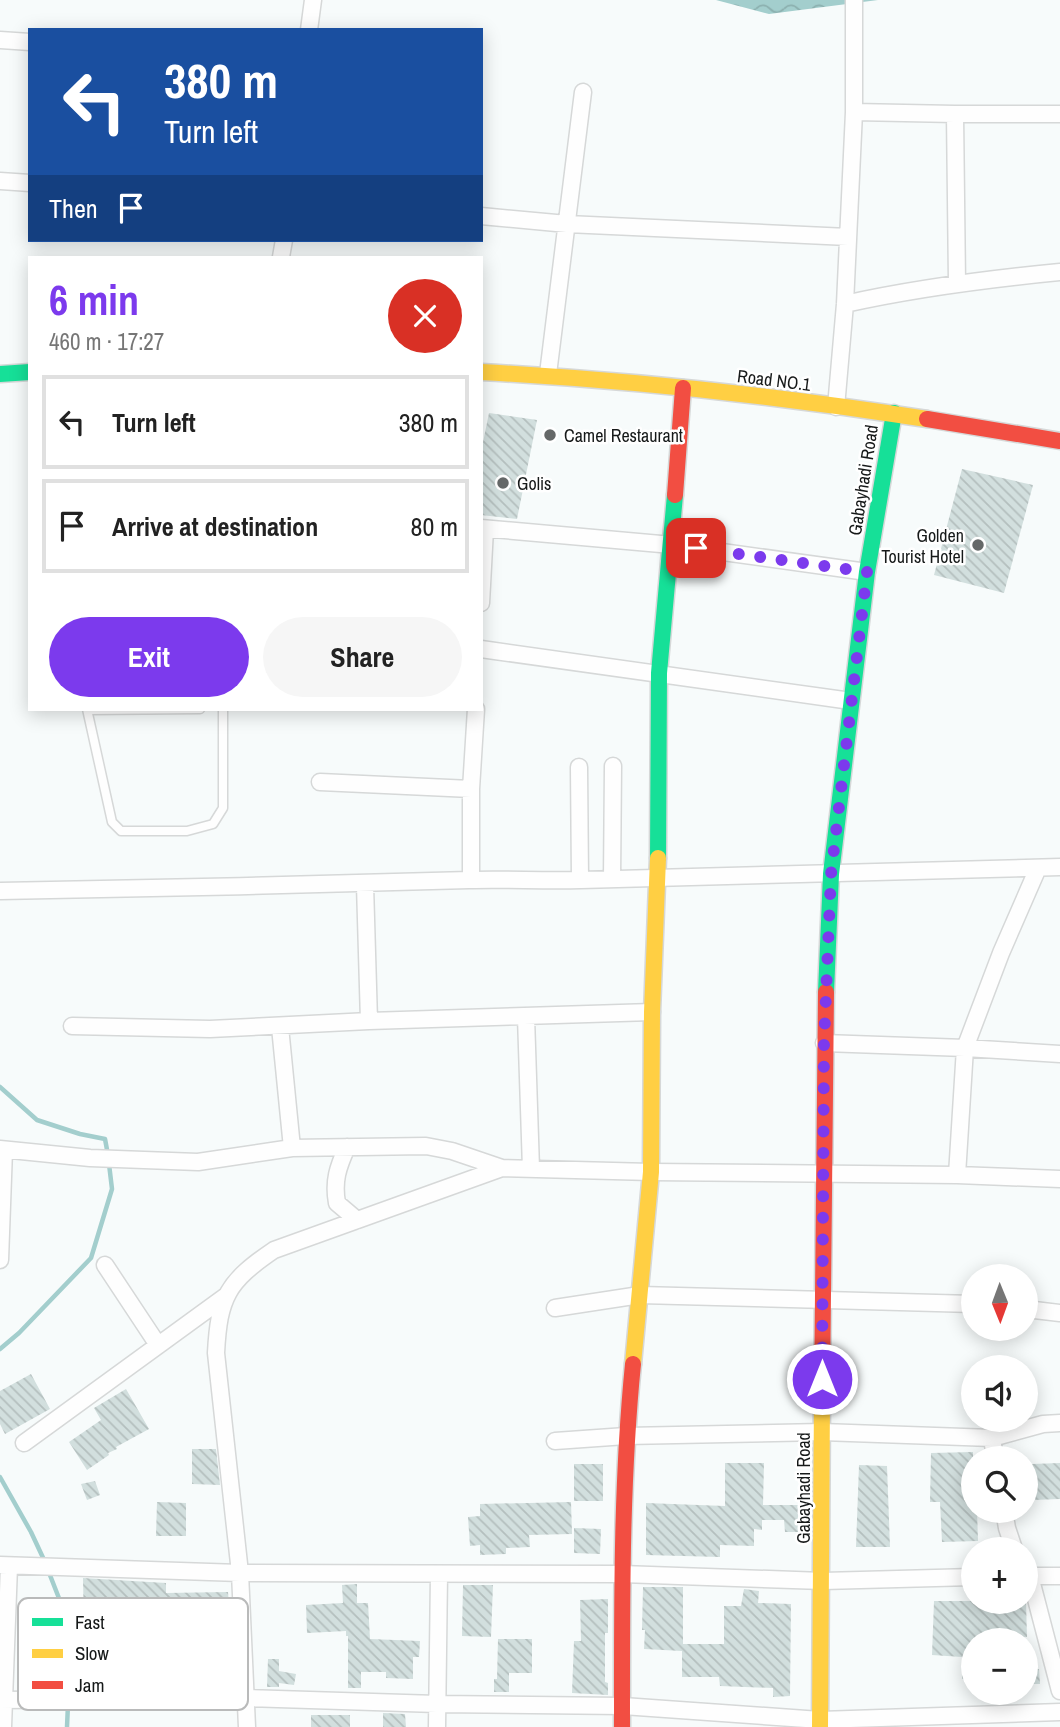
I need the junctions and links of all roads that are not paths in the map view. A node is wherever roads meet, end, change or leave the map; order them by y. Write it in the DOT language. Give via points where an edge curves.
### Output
graph roads {
  1 [pos="313,0"];
  2 [pos="854,0"];
  3 [pos="309,28"];
  4 [pos="0,40"];
  5 [pos="28,42"];
  6 [pos="583,92"];
  7 [pos="854,112"];
  8 [pos="955,114"];
  9 [pos="1060,117"];
  10 [pos="0,181"];
  11 [pos="28,183"];
  12 [pos="483,216"];
  13 [pos="567,224"];
  14 [pos="848,237"];
  15 [pos="1060,272"];
  16 [pos="957,283"];
  17 [pos="845,304"];
  18 [pos="28,372"];
  19 [pos="0,374"];
  20 [pos="548,374"];
  21 [pos="483,375"];
  22 [pos="683,388"];
  23 [pos="836,407"];
  24 [pos="894,413"];
  25 [pos="1060,441"];
  26 [pos="483,528"];
  27 [pos="672,545"];
  28 [pos="867,572"];
  29 [pos="483,649"];
  30 [pos="659,673"];
  31 [pos="850,701"];
  32 [pos="88,711"];
  33 [pos="107,711"];
  34 [pos="144,711"];
  35 [pos="223,711"];
  36 [pos="476,711"];
  37 [pos="613,766"];
  38 [pos="579,767"];
  39 [pos="320,782"];
  40 [pos="471,789"];
  41 [pos="1060,867"];
  42 [pos="1038,868"];
  43 [pos="831,874"];
  44 [pos="658,876"];
  45 [pos="612,878"];
  46 [pos="471,880"];
  47 [pos="580,880"];
  48 [pos="365,885"];
  49 [pos="0,891"];
  50 [pos="652,1012"];
  51 [pos="526,1017"];
  52 [pos="369,1021"];
  53 [pos="72,1026"];
  54 [pos="279,1027"];
  55 [pos="824,1043"];
  56 [pos="965,1048"];
  57 [pos="1060,1054"];
  58 [pos="347,1147"];
  59 [pos="2,1149"];
  60 [pos="292,1149"];
  61 [pos="502,1168"];
  62 [pos="531,1169"];
  63 [pos="650,1172"];
  64 [pos="825,1172"];
  65 [pos="957,1175"];
  66 [pos="1060,1179"];
  67 [pos="357,1220"];
  68 [pos="0,1260"];
  69 [pos="105,1265"];
  70 [pos="227,1295"];
  71 [pos="640,1295"];
  72 [pos="822,1299"];
  73 [pos="961,1304"];
  74 [pos="555,1308"];
  75 [pos="1038,1310"];
  76 [pos="1060,1313"];
  77 [pos="158,1345"];
  78 [pos="1060,1423"];
  79 [pos="822,1432"];
  80 [pos="626,1436"];
  81 [pos="992,1438"];
  82 [pos="555,1441"];
  83 [pos="24,1443"];
  84 [pos="993,1446"];
  85 [pos="4,1566"];
  86 [pos="240,1573"];
  87 [pos="439,1574"];
  88 [pos="622,1574"];
  89 [pos="1038,1574"];
  90 [pos="1060,1576"];
  91 [pos="961,1577"];
  92 [pos="823,1581"];
  93 [pos="241,1598"];
  94 [pos="1038,1612"];
  95 [pos="1060,1691"];
  96 [pos="248,1698"];
  97 [pos="2,1700"];
  98 [pos="437,1704"];
  99 [pos="623,1706"];
  100 [pos="1060,1712"];
  101 [pos="820,1723"];
  102 [pos="3,1727"];
  103 [pos="437,1727"];
  104 [pos="622,1727"];
  1 -- 3 [label="street"];
  2 -- 7 [label="street"];
  4 -- 5 [label="street"];
  6 -- 13 [label="street"];
  7 -- 8 [label="street"];
  7 -- 14 [label="street"];
  8 -- 9 [label="street"];
  8 -- 16 [label="street"];
  10 -- 11 [label="street"];
  12 -- 13 [label="street"];
  13 -- 14 [label="street"];
  13 -- 20 [label="street"];
  14 -- 17 [label="street"];
  15 -- 16 [label="street"];
  16 -- 17 [label="street"];
  17 -- 23 [label="street"];
  18 -- 19 [label="main road"];
  20 -- 21 [label="main road, Road NO.1"];
  20 -- 22 [label="main road, Road NO.1"];
  22 -- 23 [label="main road, Road NO.1"];
  22 -- 27 [label="main road"];
  23 -- 24 [label="main road, Road NO.1"];
  24 -- 25 [label="main road, Road NO.1"];
  24 -- 28 [label="main road, Gabayhadi Road"];
  26 -- 27 [label="street"];
  27 -- 28 [label="street"];
  27 -- 30 [label="main road"];
  28 -- 31 [label="main road, Gabayhadi Road"];
  29 -- 30 [label="street"];
  30 -- 31 [label="street"];
  30 -- 44 [label="main road"];
  31 -- 43 [label="main road, Gabayhadi Road"];
  32 -- 35 [label="lane" via="112,822 121,831 187,831 213,824 223,808"];
  33 -- 34 [label="lane"];
  36 -- 40 [label="street"];
  37 -- 45 [label="street"];
  38 -- 47 [label="street"];
  39 -- 40 [label="street"];
  40 -- 46 [label="street"];
  41 -- 42 [label="street"];
  42 -- 43 [label="street"];
  42 -- 56 [label="street"];
  43 -- 44 [label="street"];
  43 -- 55 [label="main road, Gabayhadi Road"];
  44 -- 45 [label="street"];
  44 -- 50 [label="main road"];
  45 -- 47 [label="street"];
  46 -- 47 [label="street"];
  46 -- 48 [label="street"];
  48 -- 49 [label="street"];
  48 -- 52 [label="street"];
  50 -- 51 [label="street"];
  50 -- 63 [label="main road"];
  51 -- 52 [label="street"];
  51 -- 62 [label="street"];
  52 -- 54 [label="street"];
  53 -- 54 [label="street"];
  54 -- 60 [label="street"];
  55 -- 56 [label="street"];
  55 -- 64 [label="main road, Gabayhadi Road"];
  56 -- 57 [label="street"];
  56 -- 65 [label="street"];
  58 -- 60 [label="street"];
  58 -- 61 [label="street" via="426,1146"];
  58 -- 67 [label="street" via="334,1188 337,1203"];
  59 -- 60 [label="street" via="198,1162"];
  59 -- 68 [label="street"];
  61 -- 62 [label="street"];
  61 -- 67 [label="street"];
  62 -- 63 [label="street"];
  63 -- 64 [label="street"];
  63 -- 71 [label="main road"];
  64 -- 65 [label="street"];
  64 -- 72 [label="main road, Gabayhadi Road"];
  65 -- 66 [label="street"];
  67 -- 70 [label="street" via="274,1250 246,1269"];
  69 -- 77 [label="street"];
  70 -- 77 [label="street"];
  70 -- 86 [label="street" via="219,1315 216,1353"];
  71 -- 72 [label="street"];
  71 -- 74 [label="street"];
  71 -- 80 [label="main road"];
  72 -- 73 [label="street"];
  72 -- 79 [label="main road, Gabayhadi Road"];
  75 -- 76 [label="street"];
  77 -- 83 [label="street"];
  78 -- 81 [label="street"];
  79 -- 80 [label="street"];
  79 -- 81 [label="street"];
  79 -- 92 [label="main road, Gabayhadi Road"];
  80 -- 82 [label="street"];
  80 -- 88 [label="main road"];
  81 -- 84 [label="street"];
  85 -- 86 [label="street"];
  85 -- 97 [label="street"];
  86 -- 87 [label="street"];
  86 -- 93 [label="street"];
  87 -- 88 [label="street"];
  87 -- 98 [label="street"];
  88 -- 92 [label="street"];
  88 -- 99 [label="main road"];
  89 -- 90 [label="street"];
  91 -- 92 [label="street"];
  92 -- 101 [label="main road, Gabayhadi Road"];
  94 -- 95 [label="street"];
  96 -- 98 [label="street"];
  97 -- 102 [label="street"];
  98 -- 99 [label="street"];
  98 -- 103 [label="street"];
  99 -- 101 [label="street"];
  99 -- 104 [label="main road"];
  100 -- 101 [label="street"];
}
